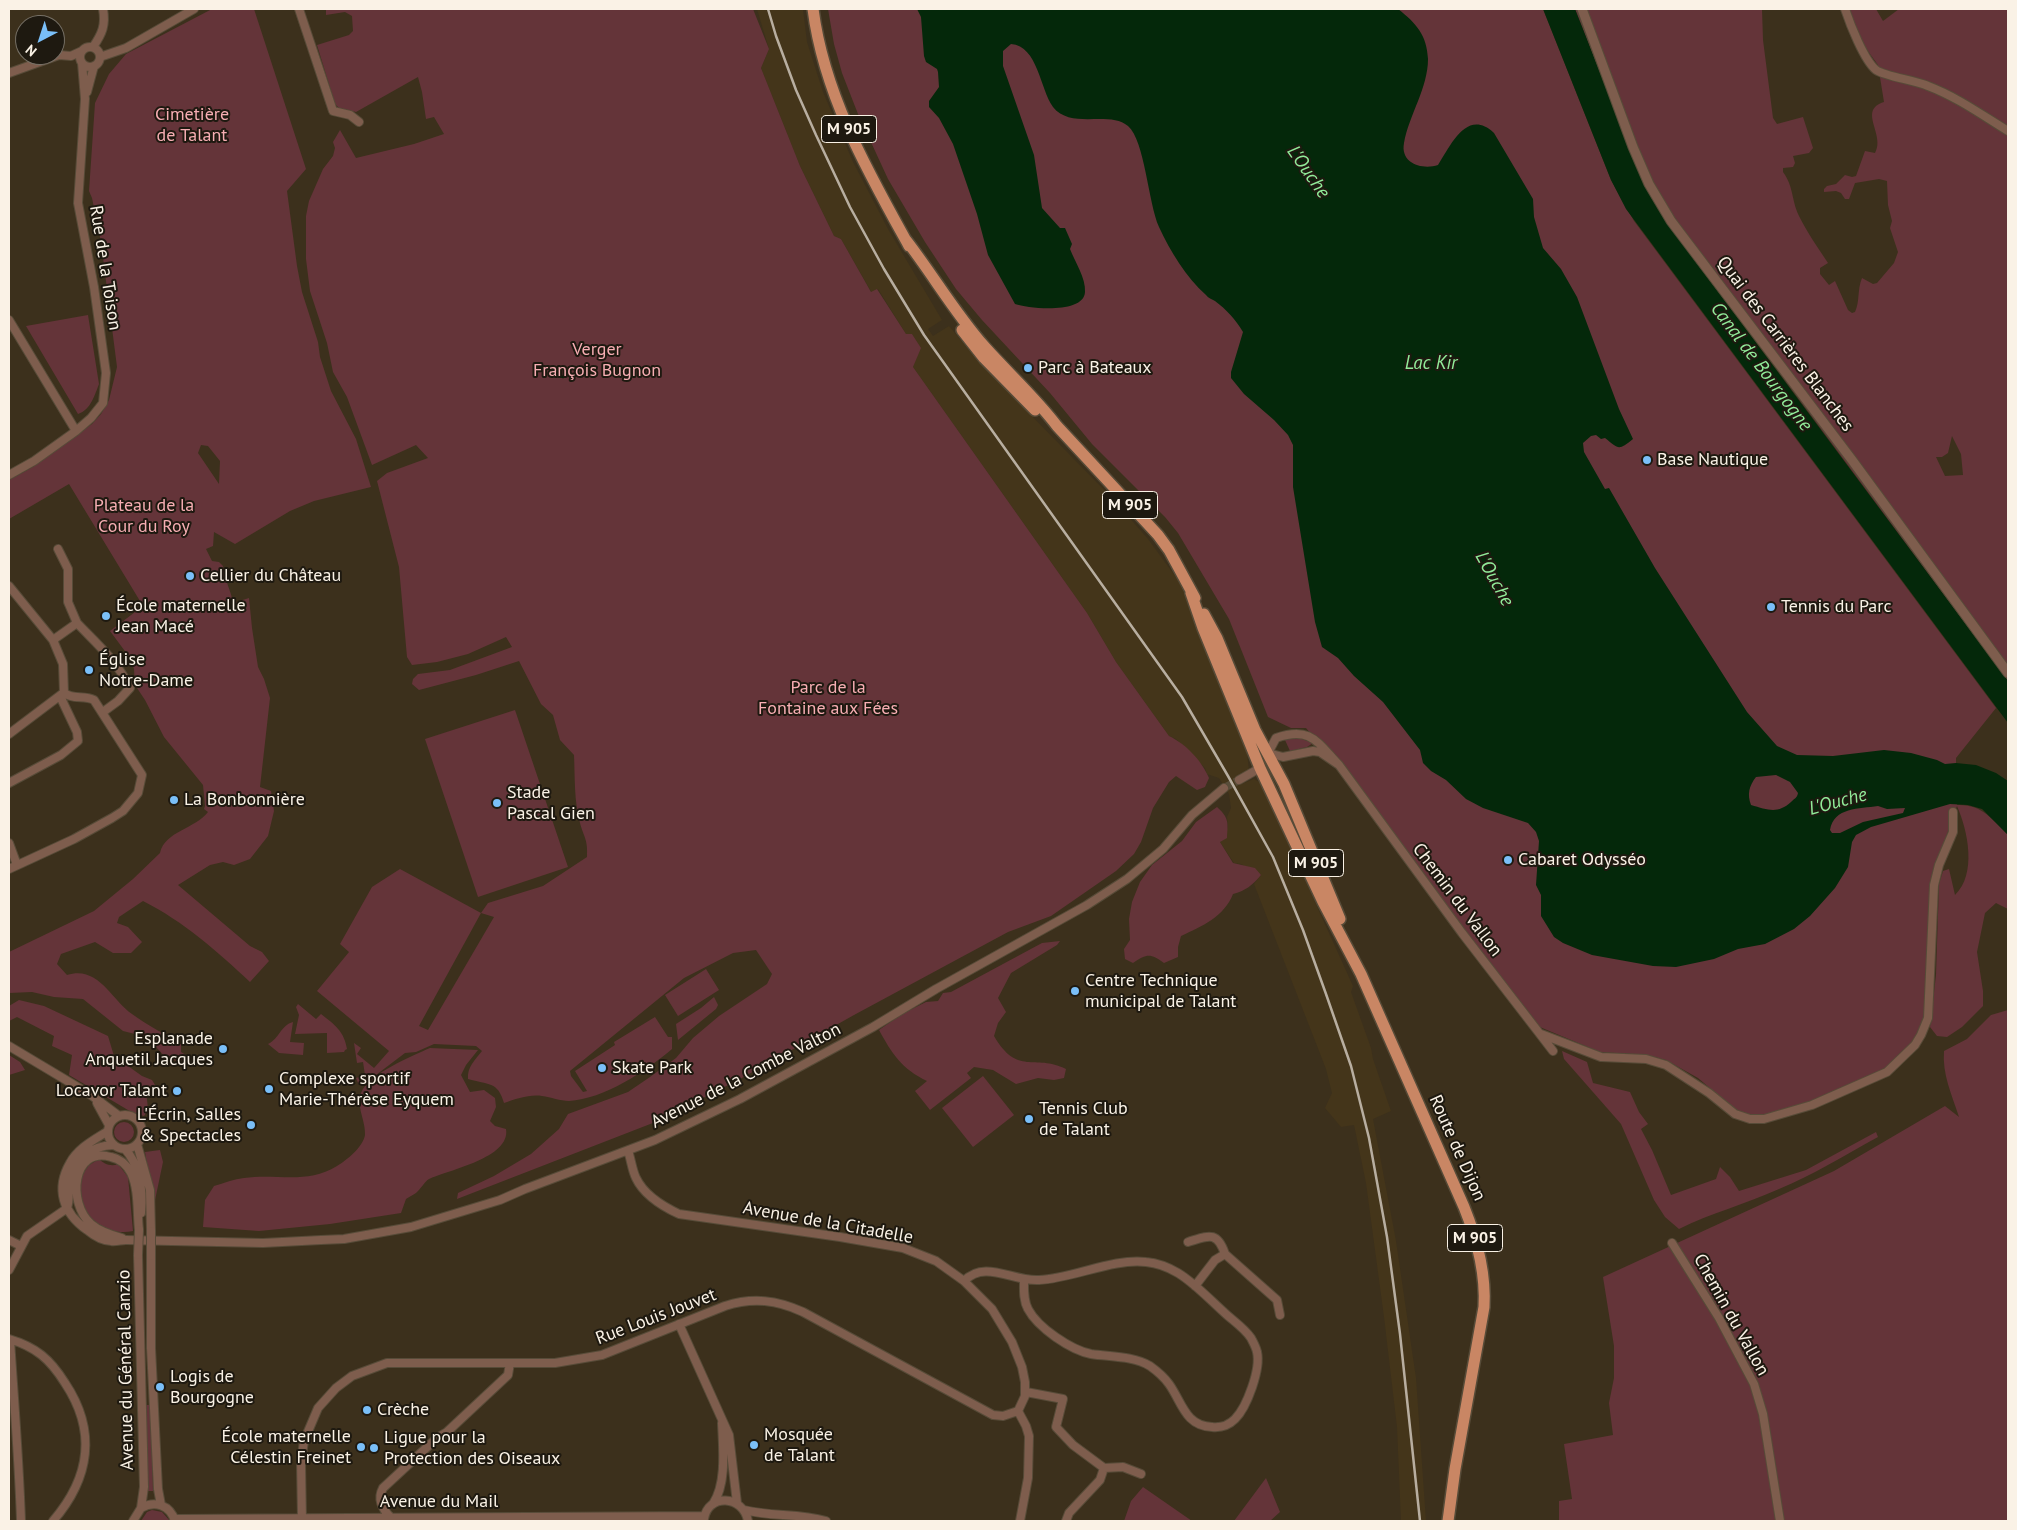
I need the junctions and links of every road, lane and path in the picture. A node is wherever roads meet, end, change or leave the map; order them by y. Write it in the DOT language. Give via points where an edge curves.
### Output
graph roads {
  1 [pos="103,9"];
  2 [pos="194,9"];
  3 [pos="299,9"];
  4 [pos="813,9"];
  5 [pos="1582,9"];
  6 [pos="1845,9"];
  7 [pos="93,47"];
  8 [pos="82,51"];
  9 [pos="70,56"];
  10 [pos="100,57"];
  11 [pos="81,62"];
  12 [pos="94,66"];
  13 [pos="9,73"];
  14 [pos="85,99"];
  15 [pos="360,122"];
  16 [pos="2008,131"];
  17 [pos="906,240"];
  18 [pos="9,320"];
  19 [pos="994,369"];
  20 [pos="1043,408"];
  21 [pos="1057,426"];
  22 [pos="76,431"];
  23 [pos="9,475"];
  24 [pos="58,550"];
  25 [pos="10,589"];
  26 [pos="1192,593"];
  27 [pos="77,623"];
  28 [pos="52,640"];
  29 [pos="2008,673"];
  30 [pos="62,694"];
  31 [pos="103,712"];
  32 [pos="1242,721"];
  33 [pos="9,734"];
  34 [pos="1268,753"];
  35 [pos="1339,765"];
  36 [pos="1260,768"];
  37 [pos="1239,780"];
  38 [pos="9,783"];
  39 [pos="1224,788"];
  40 [pos="1953,812"];
  41 [pos="9,843"];
  42 [pos="17,865"];
  43 [pos="9,869"];
  44 [pos="1323,879"];
  45 [pos="1361,974"];
  46 [pos="1541,1034"];
  47 [pos="9,1046"];
  48 [pos="1553,1051"];
  49 [pos="91,1095"];
  50 [pos="119,1116"];
  51 [pos="109,1128"];
  52 [pos="137,1144"];
  53 [pos="114,1145"];
  54 [pos="125,1149"];
  55 [pos="628,1151"];
  56 [pos="66,1209"];
  57 [pos="139,1230"];
  58 [pos="105,1232"];
  59 [pos="9,1240"];
  60 [pos="126,1240"];
  61 [pos="1188,1242"];
  62 [pos="1672,1242"];
  63 [pos="21,1246"];
  64 [pos="1225,1254"];
  65 [pos="9,1270"];
  66 [pos="1024,1279"];
  67 [pos="964,1281"];
  68 [pos="1195,1286"];
  69 [pos="1280,1315"];
  70 [pos="679,1324"];
  71 [pos="9,1340"];
  72 [pos="510,1362"];
  73 [pos="1026,1392"];
  74 [pos="1018,1411"];
  75 [pos="722,1421"];
  76 [pos="1104,1468"];
  77 [pos="1141,1474"];
  78 [pos="737,1503"];
  79 [pos="713,1504"];
  80 [pos="161,1505"];
  81 [pos="141,1508"];
  82 [pos="744,1510"];
  83 [pos="390,1517"];
  84 [pos="302,1519"];
  85 [pos="704,1519"];
  86 [pos="175,1520"];
  87 [pos="21,1521"];
  88 [pos="53,1521"];
  89 [pos="133,1521"];
  90 [pos="748,1521"];
  91 [pos="826,1521"];
  92 [pos="1020,1521"];
  93 [pos="1066,1521"];
  94 [pos="1448,1521"];
  95 [pos="1780,1521"];
  1 -- 7 [label="street" via="103,32"];
  2 -- 10 [label="street" via="126,48"];
  3 -- 15 [label="street" via="333,111 350,115"];
  4 -- 17 [label="main road, M 905" via="828,78 840,109"];
  5 -- 29 [label="street, Quai des Carrières Blanches" via="1633,147 1649,184 1671,221"];
  6 -- 16 [label="street" via="1862,50 1876,70 1938,90"];
  7 -- 8 [label="street"];
  7 -- 10 [label="street"];
  8 -- 9 [label="street"];
  8 -- 11 [label="street"];
  9 -- 11 [label="street"];
  9 -- 13 [label="street" via="59,56"];
  10 -- 12 [label="street"];
  11 -- 12 [label="street" via="87,67"];
  11 -- 14 [label="street, Rue de la Toison"];
  12 -- 14 [label="street, Rue de la Toison"];
  14 -- 22 [label="street, Rue de la Toison" via="78,203 106,373 103,403"];
  17 -- 19 [label="main road, M 905" via="963,332"];
  17 -- 20 [label="main road, M 905" via="969,328"];
  18 -- 22 [label="street"];
  19 -- 20 [label="main road, M 905" via="1006,375 1033,403"];
  19 -- 21 [label="main road, M 905" via="1045,421"];
  20 -- 21 [label="main road, M 905"];
  21 -- 26 [label="main road, M 905" via="1158,535"];
  22 -- 23 [label="street, Rue de la Toison"];
  24 -- 27 [label="street" via="68,569 68,602"];
  25 -- 28 [label="street"];
  26 -- 32 [label="main road, M 905"];
  26 -- 34 [label="main road, M 905" via="1218,638 1255,730"];
  27 -- 28 [label="street"];
  27 -- 31 [label="street" via="101,646 130,688"];
  28 -- 30 [label="street" via="63,664"];
  30 -- 31 [label="street" via="94,700"];
  30 -- 33 [label="street"];
  30 -- 38 [label="street" via="78,741 61,755"];
  31 -- 42 [label="street" via="142,775 138,793 124,811"];
  32 -- 34 [label="main road, M 905" via="1257,745"];
  32 -- 36 [label="main road, M 905"];
  34 -- 35 [label="street, Chemin du Vallon" via="1283,757 1320,752"];
  34 -- 35 [label="street, Chemin du Vallon" via="1276,738 1303,733"];
  34 -- 36 [label="main road"];
  34 -- 44 [label="main road, Route de Dijon / M 905"];
  35 -- 46 [label="street, Chemin du Vallon" via="1462,933"];
  36 -- 37 [label="street"];
  36 -- 44 [label="main road, Route de Dijon / M 905" via="1275,787 1304,849"];
  36 -- 45 [label="main road, Route de Dijon / M 905" via="1322,902"];
  39 -- 55 [label="street, Avenue de la Combe Valton" via="1192,815 1163,850 1087,905 719,1110"];
  40 -- 46 [label="street" via="1953,832 1934,885 1928,1018 1915,1045 1886,1072 1794,1112 1750,1119 1735,1114 1666,1064 1646,1059 1601,1057"];
  41 -- 42 [label="street"];
  42 -- 43 [label="street"];
  44 -- 45 [label="main road, Route de Dijon / M 905"];
  45 -- 94 [label="main road, Route de Dijon / M 905" via="1473,1228 1482,1264 1484,1307"];
  46 -- 48 [label="street, Chemin du Vallon"];
  47 -- 49 [label="street"];
  49 -- 50 [label="street"];
  49 -- 51 [label="street"];
  50 -- 51 [label="street"];
  50 -- 52 [label="street" via="130,1115 139,1122 142,1131"];
  51 -- 53 [label="street" via="108,1136"];
  51 -- 56 [label="street" via="82,1148 69,1165 63,1186"];
  52 -- 54 [label="street"];
  52 -- 80 [label="street, Avenue du Général Canzio, bridge" via="150,1190 151,1348"];
  53 -- 54 [label="street"];
  53 -- 56 [label="street" via="97,1147 78,1162 70,1180"];
  54 -- 57 [label="street" via="141,1182"];
  55 -- 60 [label="street, Avenue de la Combe Valton" via="500,1200 411,1226 344,1239 263,1243"];
  55 -- 67 [label="street, Avenue de la Citadelle" via="636,1179 651,1196 679,1214 903,1248 936,1261"];
  56 -- 58 [label="street" via="90,1227"];
  56 -- 60 [label="street, Avenue de la Combe Valton" via="74,1220 97,1236 111,1241"];
  56 -- 63 [label="street" via="27,1236"];
  57 -- 58 [label="street" via="130,1172 118,1159 98,1156 82,1167 75,1191 85,1218"];
  57 -- 81 [label="street, Avenue du Général Canzio, bridge" via="144,1487"];
  58 -- 60 [label="street"];
  59 -- 63 [label="street"];
  61 -- 64 [label="street" via="1209,1235 1222,1244"];
  62 -- 95 [label="street, Chemin du Vallon" via="1719,1318 1754,1384 1763,1414"];
  63 -- 65 [label="street"];
  64 -- 68 [label="street" via="1215,1260"];
  64 -- 69 [label="street" via="1277,1300"];
  66 -- 67 [label="street" via="984,1271 970,1275"];
  66 -- 68 [label="street" via="1065,1277 1124,1262 1144,1262 1172,1269"];
  66 -- 68 [label="street" via="1027,1307 1056,1338 1083,1352 1126,1358 1148,1365 1169,1384 1191,1419 1208,1427 1224,1426 1242,1410 1256,1373 1257,1352 1247,1334"];
  67 -- 73 [label="street, Avenue de la Citadelle" via="992,1309 1012,1342 1022,1367"];
  70 -- 72 [label="street, Rue Louis Jouvet" via="602,1355 555,1363"];
  70 -- 74 [label="street, Rue Louis Jouvet" via="734,1303 757,1300 780,1303 803,1312 985,1412 1002,1416"];
  70 -- 75 [label="street"];
  71 -- 87 [label="street"];
  71 -- 88 [label="street" via="35,1349 50,1362 73,1394 83,1418 86,1444 81,1473 69,1499"];
  72 -- 83 [label="street" via="508,1375 384,1488 381,1505"];
  72 -- 84 [label="street, Rue Louis Jouvet" via="387,1363 344,1382 318,1408 304,1441"];
  73 -- 74 [label="street"];
  73 -- 76 [label="street" via="1062,1400 1056,1427 1073,1445"];
  74 -- 92 [label="street" via="1029,1436 1028,1478"];
  75 -- 78 [label="street" via="729,1435"];
  75 -- 79 [label="street" via="720,1485"];
  76 -- 77 [label="street" via="1122,1466"];
  76 -- 93 [label="street" via="1100,1480 1069,1513"];
  78 -- 79 [label="street" via="725,1500"];
  78 -- 82 [label="street"];
  79 -- 85 [label="street"];
  80 -- 81 [label="street"];
  80 -- 86 [label="street" via="172,1513"];
  81 -- 89 [label="street"];
  82 -- 90 [label="street"];
  82 -- 91 [label="street" via="808,1516"];
  83 -- 84 [label="street, Avenue du Mail"];
  83 -- 85 [label="street, Avenue du Mail"];
  84 -- 86 [label="street, Avenue du Mail"];
}
